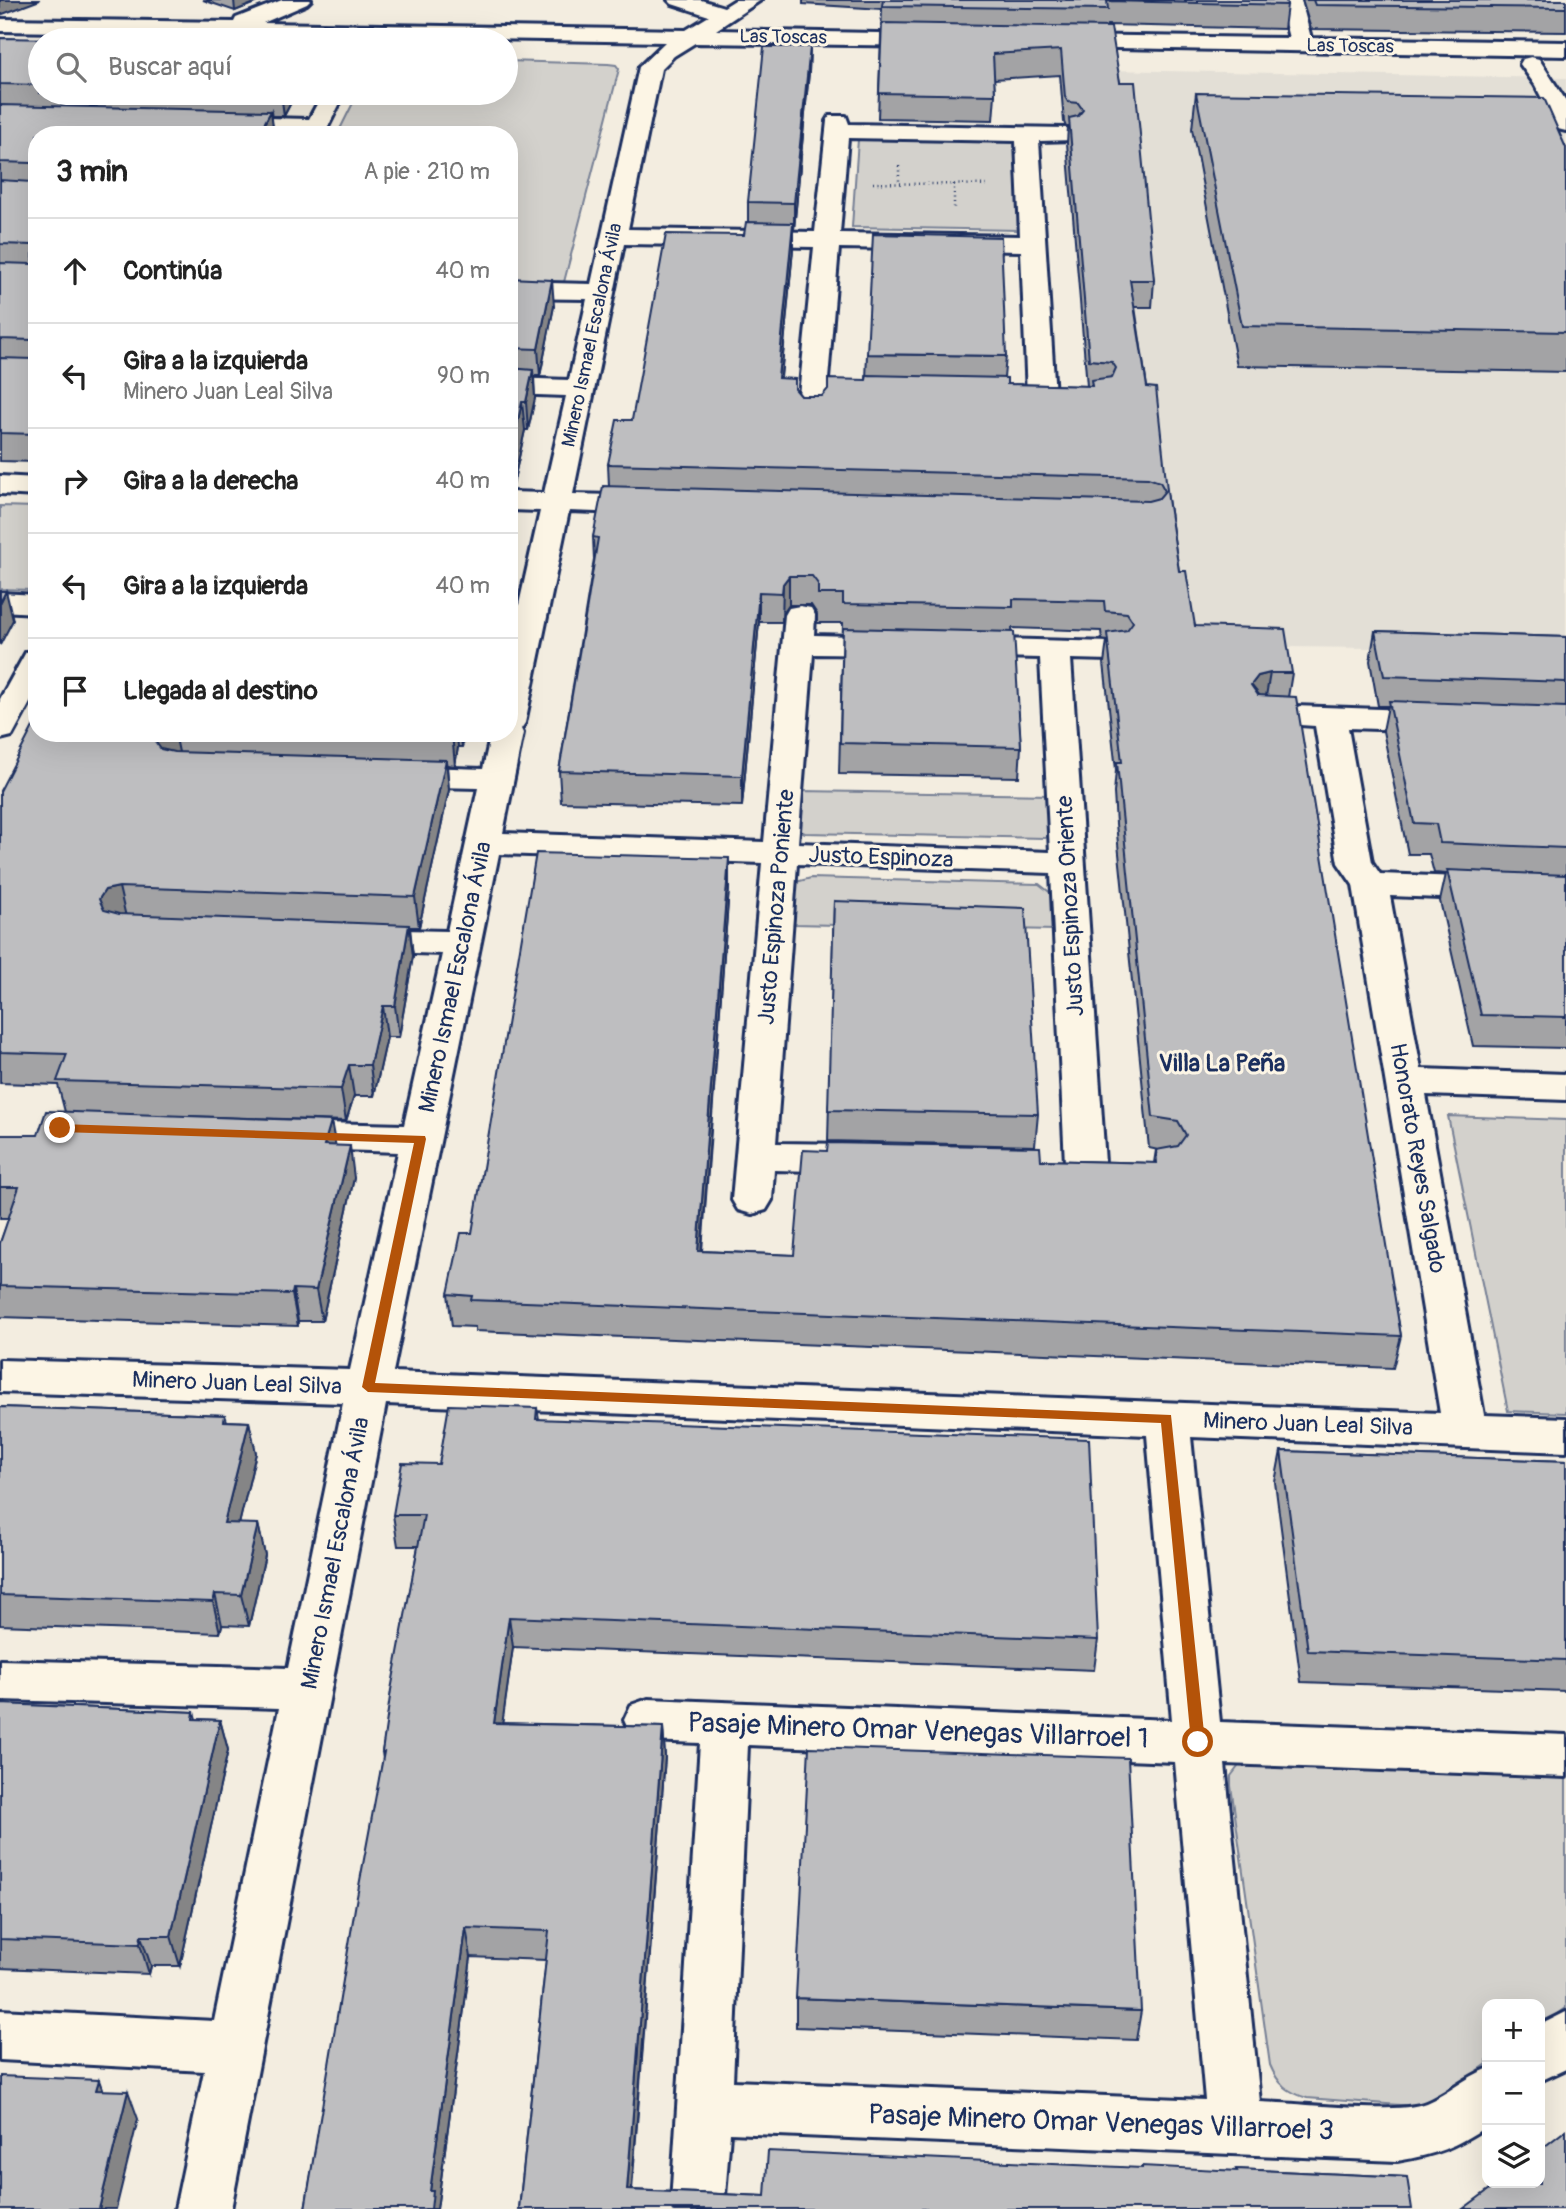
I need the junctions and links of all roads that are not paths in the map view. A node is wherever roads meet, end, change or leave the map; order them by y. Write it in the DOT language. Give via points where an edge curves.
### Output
graph roads {
  1 [pos="300,0"];
  2 [pos="679,0"];
  3 [pos="750,0"];
  4 [pos="1290,0"];
  5 [pos="62,4"];
  6 [pos="724,14"];
  7 [pos="231,28"];
  8 [pos="2,31"];
  9 [pos="28,31"];
  10 [pos="518,33"];
  11 [pos="693,36"];
  12 [pos="28,39"];
  13 [pos="1302,45"];
  14 [pos="518,49"];
  15 [pos="1566,49"];
  16 [pos="666,51"];
  17 [pos="1531,64"];
  18 [pos="1566,65"];
  19 [pos="328,105"];
  20 [pos="193,124"];
  21 [pos="1566,124"];
  22 [pos="228,126"];
  23 [pos="317,126"];
  24 [pos="1027,134"];
  25 [pos="1066,135"];
  26 [pos="613,236"];
  27 [pos="827,240"];
  28 [pos="1032,244"];
  29 [pos="518,290"];
  30 [pos="601,292"];
  31 [pos="518,386"];
  32 [pos="581,388"];
  33 [pos="1039,396"];
  34 [pos="822,399"];
  35 [pos="0,485"];
  36 [pos="28,487"];
  37 [pos="518,501"];
  38 [pos="556,502"];
  39 [pos="680,506"];
  40 [pos="0,603"];
  41 [pos="28,604"];
  42 [pos="518,637"];
  43 [pos="1055,649"];
  44 [pos="1111,651"];
  45 [pos="28,676"];
  46 [pos="1265,715"];
  47 [pos="1330,717"];
  48 [pos="1469,722"];
  49 [pos="0,729"];
  50 [pos="505,742"];
  51 [pos="360,775"];
  52 [pos="497,779"];
  53 [pos="484,843"];
  54 [pos="781,853"];
  55 [pos="1068,863"];
  56 [pos="1370,884"];
  57 [pos="1566,892"];
  58 [pos="331,939"];
  59 [pos="462,943"];
  60 [pos="1405,1082"];
  61 [pos="1566,1087"];
  62 [pos="248,1134"];
  63 [pos="421,1139"];
  64 [pos="755,1156"];
  65 [pos="893,1159"];
  66 [pos="1044,1162"];
  67 [pos="752,1200"];
  68 [pos="0,1376"];
  69 [pos="368,1387"];
  70 [pos="1167,1418"];
  71 [pos="1465,1431"];
  72 [pos="1566,1435"];
  73 [pos="0,1680"];
  74 [pos="307,1689"];
  75 [pos="648,1720"];
  76 [pos="725,1724"];
  77 [pos="1198,1742"];
  78 [pos="1566,1756"];
  79 [pos="0,2035"];
  80 [pos="1566,2037"];
  81 [pos="236,2047"];
  82 [pos="1545,2052"];
  83 [pos="1482,2098"];
  84 [pos="704,2106"];
  85 [pos="1235,2129"];
  86 [pos="699,2203"];
  87 [pos="203,2209"];
  1 -- 7 [label="street"];
  2 -- 6 [label="street"];
  3 -- 6 [label="street, Minero Ismael Escalona Ávila"];
  4 -- 13 [label="street"];
  5 -- 8 [label="street"];
  6 -- 11 [label="street, Minero Ismael Escalona Ávila"];
  8 -- 9 [label="street, Las Toscas"];
  8 -- 12 [label="street"];
  10 -- 11 [label="street, Las Toscas"];
  11 -- 16 [label="street, Minero Ismael Escalona Ávila"];
  11 -- 16 [label="street, Las Toscas" via="952,48"];
  13 -- 15 [label="street, Las Toscas"];
  13 -- 17 [label="street, Las Toscas" via="1042,49"];
  14 -- 16 [label="street, Las Toscas"];
  16 -- 26 [label="street, Minero Ismael Escalona Ávila" via="650,66"];
  17 -- 18 [label="street, Las Toscas"];
  17 -- 21 [label="street"];
  19 -- 23 [label="street"];
  20 -- 22 [label="street"];
  24 -- 25 [label="street"];
  24 -- 27 [label="street" via="837,126"];
  24 -- 28 [label="street"];
  26 -- 27 [label="street"];
  26 -- 30 [label="street, Minero Ismael Escalona Ávila"];
  27 -- 28 [label="street"];
  27 -- 34 [label="street"];
  28 -- 33 [label="street"];
  29 -- 30 [label="street"];
  30 -- 32 [label="street, Minero Ismael Escalona Ávila"];
  31 -- 32 [label="street"];
  32 -- 38 [label="street, Minero Ismael Escalona Ávila"];
  35 -- 36 [label="street"];
  37 -- 38 [label="street"];
  38 -- 39 [label="street"];
  38 -- 42 [label="street, Minero Ismael Escalona Ávila"];
  40 -- 41 [label="street"];
  43 -- 44 [label="street"];
  43 -- 54 [label="street, Justo Espinoza Poniente" via="927,647 799,629"];
  43 -- 55 [label="street, Justo Espinoza Oriente"];
  45 -- 49 [label="street"];
  46 -- 47 [label="street"];
  47 -- 48 [label="street"];
  47 -- 56 [label="street, Honorato Reyes Salgado" via="1355,863"];
  50 -- 52 [label="street, Minero Ismael Escalona Ávila"];
  51 -- 52 [label="street"];
  52 -- 53 [label="street, Minero Ismael Escalona Ávila"];
  53 -- 54 [label="street, Justo Espinoza"];
  53 -- 59 [label="street, Minero Ismael Escalona Ávila"];
  54 -- 55 [label="street, Justo Espinoza"];
  54 -- 64 [label="street, Justo Espinoza Poniente"];
  55 -- 66 [label="street, Justo Espinoza Oriente" via="1104,1164"];
  56 -- 57 [label="street"];
  56 -- 60 [label="street, Honorato Reyes Salgado"];
  58 -- 59 [label="street"];
  59 -- 63 [label="street, Minero Ismael Escalona Ávila"];
  60 -- 61 [label="street"];
  60 -- 71 [label="street, Honorato Reyes Salgado"];
  62 -- 63 [label="street"];
  63 -- 69 [label="street, Minero Ismael Escalona Ávila"];
  64 -- 65 [label="street"];
  64 -- 67 [label="street, Justo Espinoza Poniente"];
  68 -- 69 [label="street, Minero Juan Leal Silva"];
  69 -- 70 [label="street, Minero Juan Leal Silva"];
  69 -- 74 [label="street, Minero Ismael Escalona Ávila"];
  70 -- 71 [label="street, Minero Juan Leal Silva"];
  70 -- 77 [label="street"];
  71 -- 72 [label="street, Minero Juan Leal Silva"];
  73 -- 74 [label="street"];
  74 -- 81 [label="street, Minero Ismael Escalona Ávila"];
  75 -- 76 [label="street, Pasaje Minero Omar Venegas Villarroel 1"];
  76 -- 77 [label="street, Pasaje Minero Omar Venegas Villarroel 1"];
  76 -- 84 [label="street"];
  77 -- 78 [label="street, Pasaje Minero Omar Venegas Villarroel 1"];
  77 -- 85 [label="street"];
  79 -- 81 [label="street"];
  80 -- 82 [label="street"];
  81 -- 87 [label="street, Minero Ismael Escalona Ávila"];
  83 -- 85 [label="street, Pasaje Minero Omar Venegas Villarroel 3" via="1435,2128 1396,2134"];
  84 -- 85 [label="street, Pasaje Minero Omar Venegas Villarroel 3"];
  84 -- 86 [label="street"];
}
